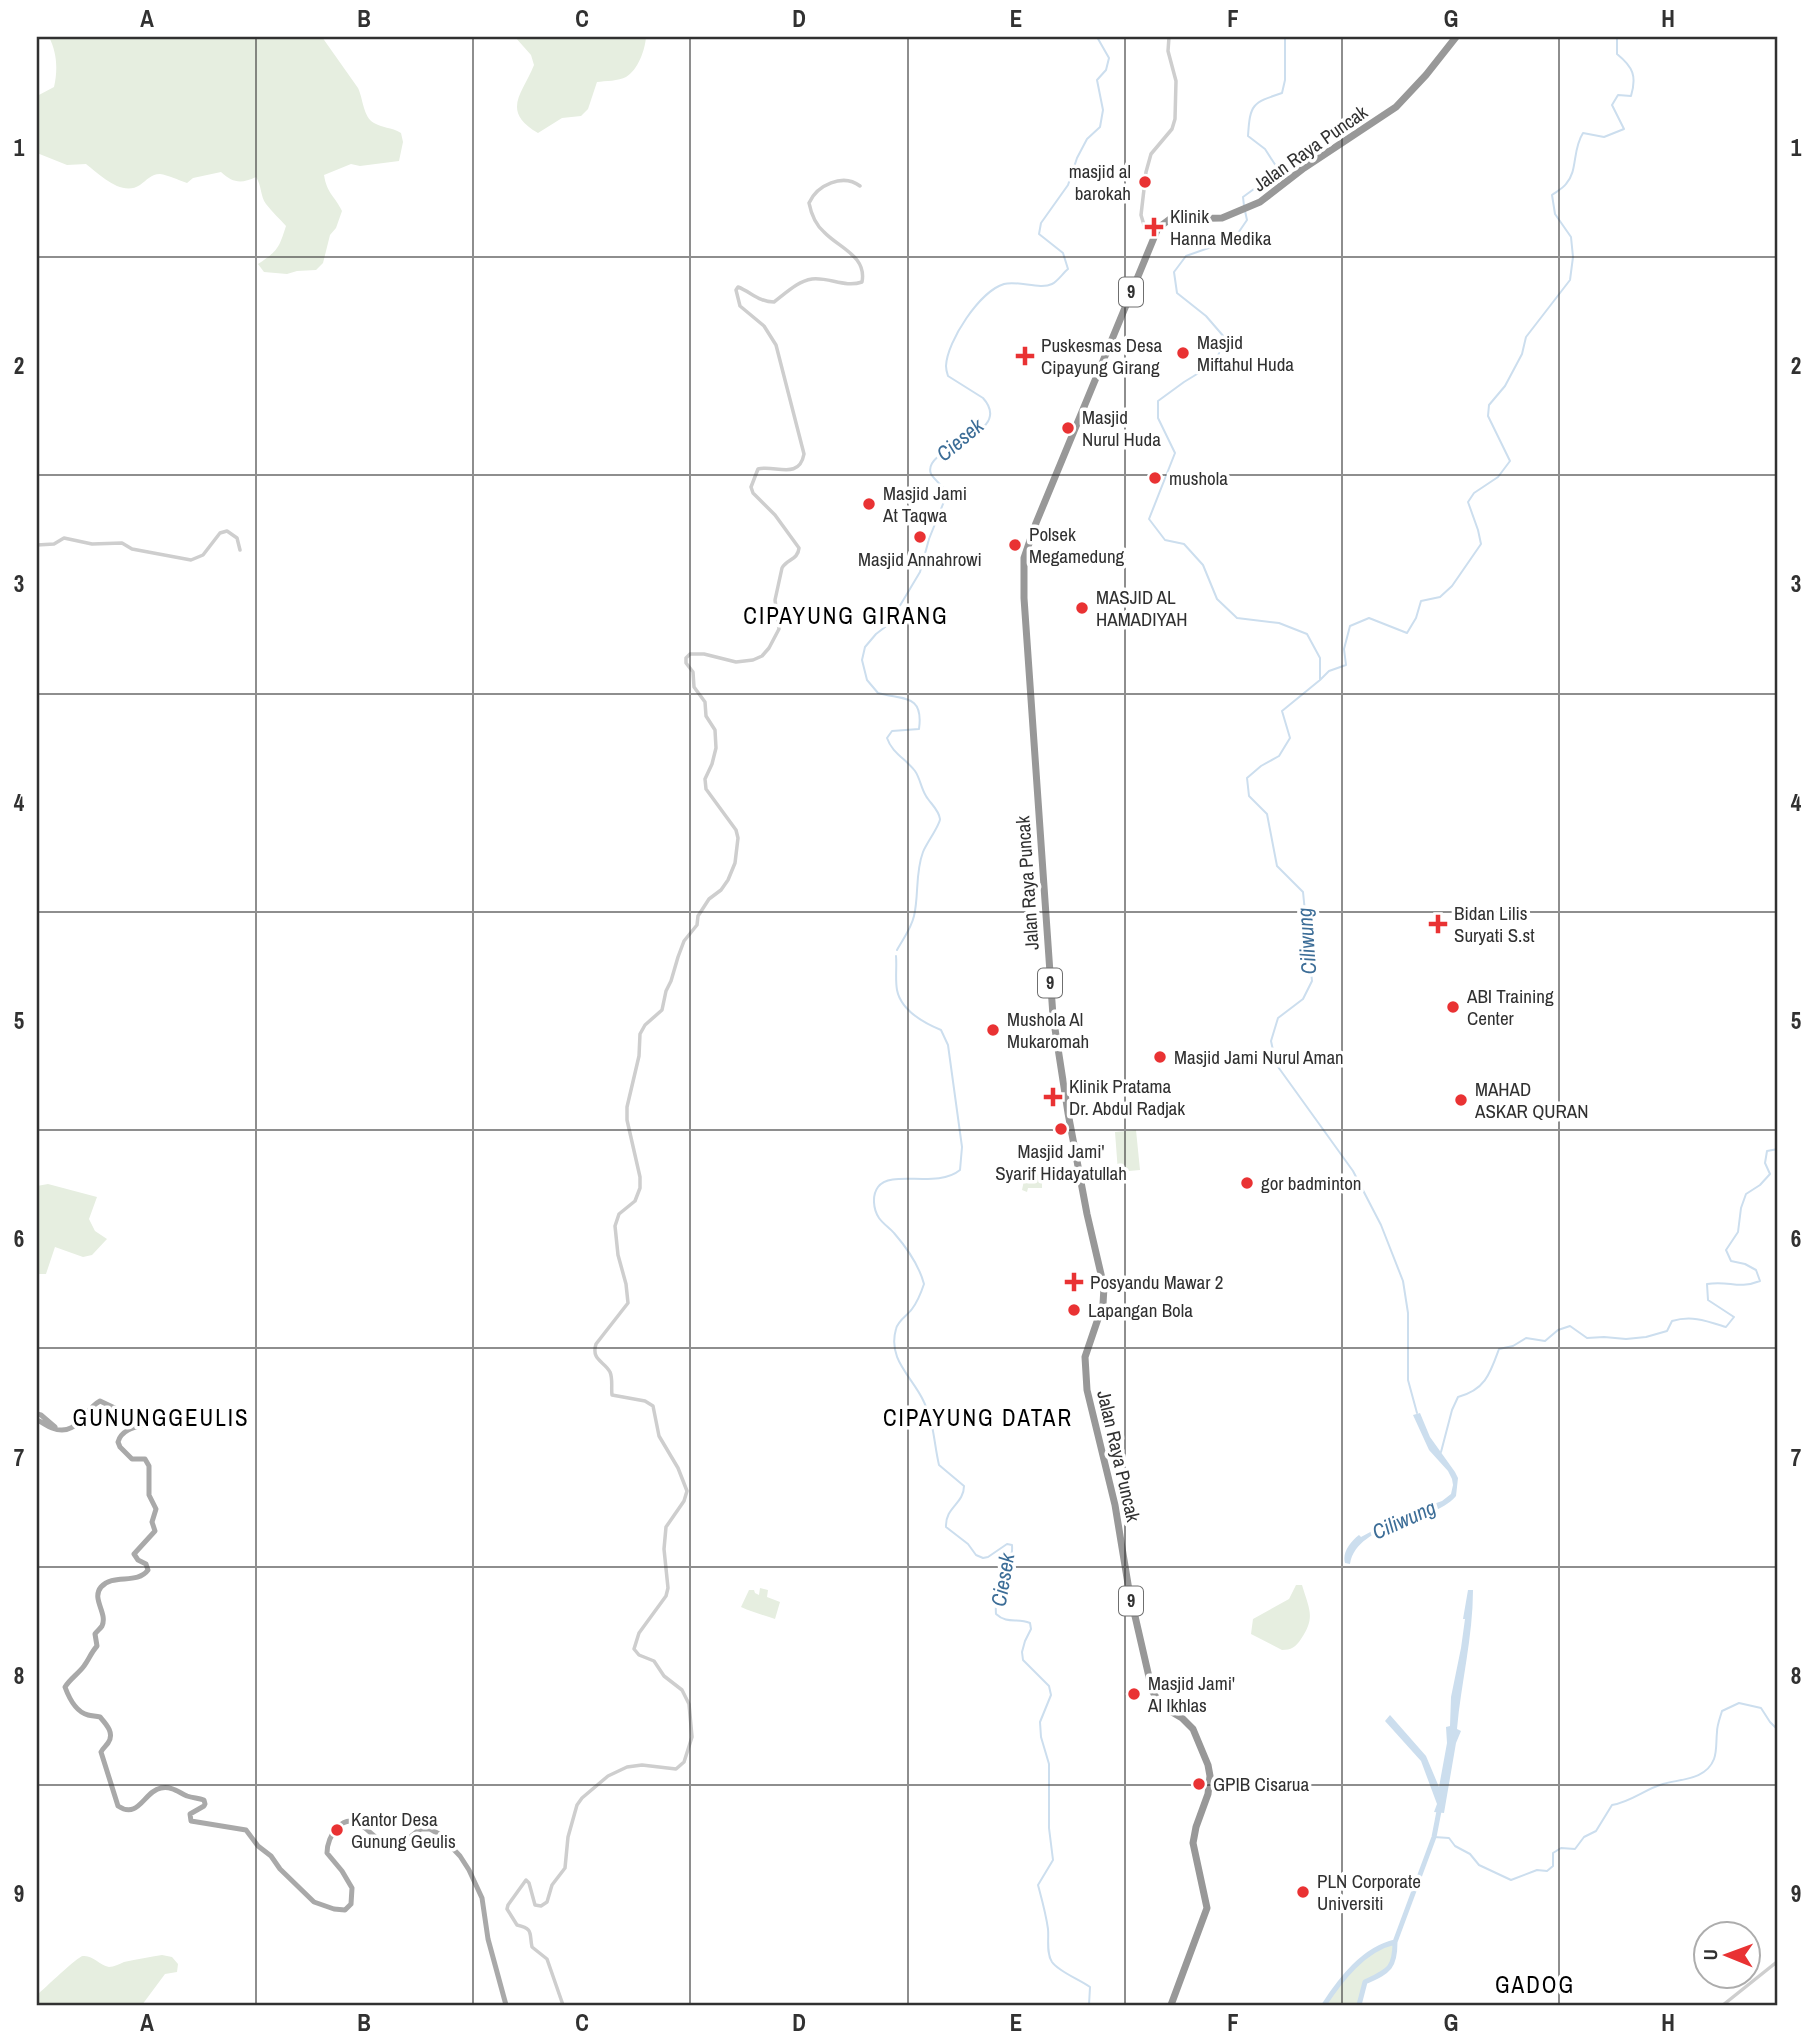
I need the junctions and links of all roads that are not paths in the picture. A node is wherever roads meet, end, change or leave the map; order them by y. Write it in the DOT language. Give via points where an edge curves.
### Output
graph roads {
  1 [pos="1170,37"];
  2 [pos="1456,37"];
  3 [pos="860,186"];
  4 [pos="1155,233"];
  5 [pos="37,545"];
  6 [pos="240,550"];
  7 [pos="37,1414"];
  8 [pos="37,1420"];
  9 [pos="57,1430"];
  10 [pos="1778,1961"];
  11 [pos="506,2005"];
  12 [pos="563,2005"];
  13 [pos="1171,2005"];
  14 [pos="1723,2005"];
  1 -- 4 [label="street" via="1175,119 1151,153 1141,215 1144,226"];
  2 -- 4 [label="highway, Jalan Raya Puncak" via="1396,107 1249,208 1221,218 1170,219"];
  3 -- 12 [label="street" via="845,180 824,185 808,203 821,229 858,260 862,282 812,279 775,302 742,288 736,290 740,306 775,342 804,454 794,468 758,469 751,487 799,552 782,568 775,600 779,629 766,652 740,662 698,653 686,658 715,730 716,748 706,789 737,832 736,858 726,884 708,901 684,941 662,1010 641,1032 627,1107 640,1188 615,1224 628,1303 594,1349 610,1373 612,1395 653,1406 661,1440 686,1487 685,1499 666,1527 668,1590 639,1633 634,1649 654,1661 684,1694 691,1710 692,1737 678,1768 627,1767 582,1798 568,1837 565,1868 552,1885 547,1902 536,1905 526,1880 508,1905 517,1925 530,1931 533,1947 547,1959"];
  4 -- 13 [label="highway, Jalan Raya Puncak / 9" via="1032,534 1023,569 1053,1016 1069,1120 1104,1287 1085,1357 1087,1390 1152,1690 1160,1705 1193,1729 1210,1776 1193,1843 1207,1908"];
  5 -- 6 [label="street" via="64,538 92,544 122,543 191,561 203,555 223,531 236,536"];
  7 -- 9 [label="main road"];
  8 -- 9 [label="main road"];
  9 -- 11 [label="main road" via="76,1426 100,1401 148,1421 122,1434 118,1442 132,1459 145,1459 149,1464 155,1531 134,1554 148,1570 140,1577 101,1587 98,1597 103,1621 94,1634 97,1646 65,1688 79,1710 100,1717 109,1730 109,1742 101,1752 118,1806 134,1809 154,1791 166,1788 204,1800 204,1806 190,1814 191,1821 245,1829 314,1902 338,1910 351,1904 352,1892 327,1853 341,1824 356,1822 390,1845 421,1829 434,1831 462,1858 480,1894"];
  10 -- 14 [label="street"];
}
